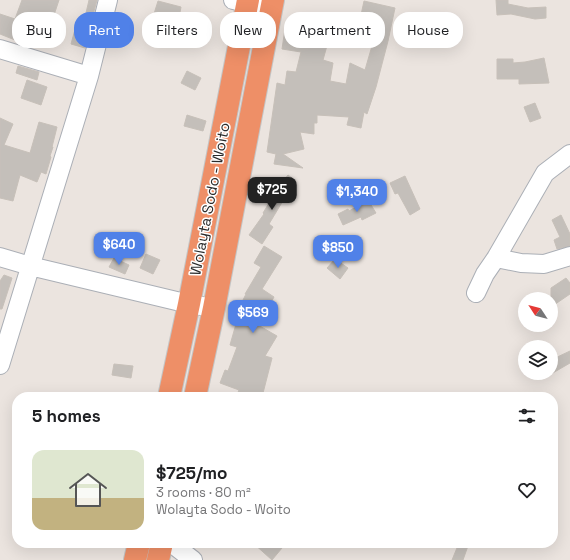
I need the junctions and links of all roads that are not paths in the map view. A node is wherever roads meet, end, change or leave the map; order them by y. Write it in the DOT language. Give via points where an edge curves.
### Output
graph roads {
  1 [pos="108,0"];
  2 [pos="243,1"];
  3 [pos="272,4"];
  4 [pos="0,49"];
  5 [pos="89,76"];
  6 [pos="570,154"];
  7 [pos="570,256"];
  8 [pos="0,257"];
  9 [pos="496,258"];
  10 [pos="30,266"];
  11 [pos="476,293"];
  12 [pos="189,304"];
  13 [pos="214,308"];
  14 [pos="1,359"];
  15 [pos="171,392"];
  16 [pos="196,392"];
  17 [pos="138,548"];
  18 [pos="161,548"];
  19 [pos="177,548"];
  20 [pos="135,560"];
  21 [pos="158,560"];
  22 [pos="193,560"];
  1 -- 5 [label="street"];
  2 -- 3 [label="street"];
  2 -- 12 [label="highway, Wolayta Sodo - Woito"];
  3 -- 13 [label="highway, Wolayta Sodo - Woito"];
  4 -- 5 [label="street"];
  5 -- 10 [label="street"];
  6 -- 9 [label="street" via="545,173"];
  7 -- 9 [label="street" via="544,264"];
  8 -- 10 [label="street"];
  9 -- 11 [label="street" via="484,274"];
  10 -- 12 [label="street"];
  10 -- 14 [label="street"];
  12 -- 13 [label="street"];
  12 -- 15 [label="highway, Wolayta Sodo - Woito"];
  13 -- 16 [label="highway, Wolayta Sodo - Woito"];
  17 -- 20 [label="highway"];
  18 -- 21 [label="highway"];
  19 -- 22 [label="street"];
}
